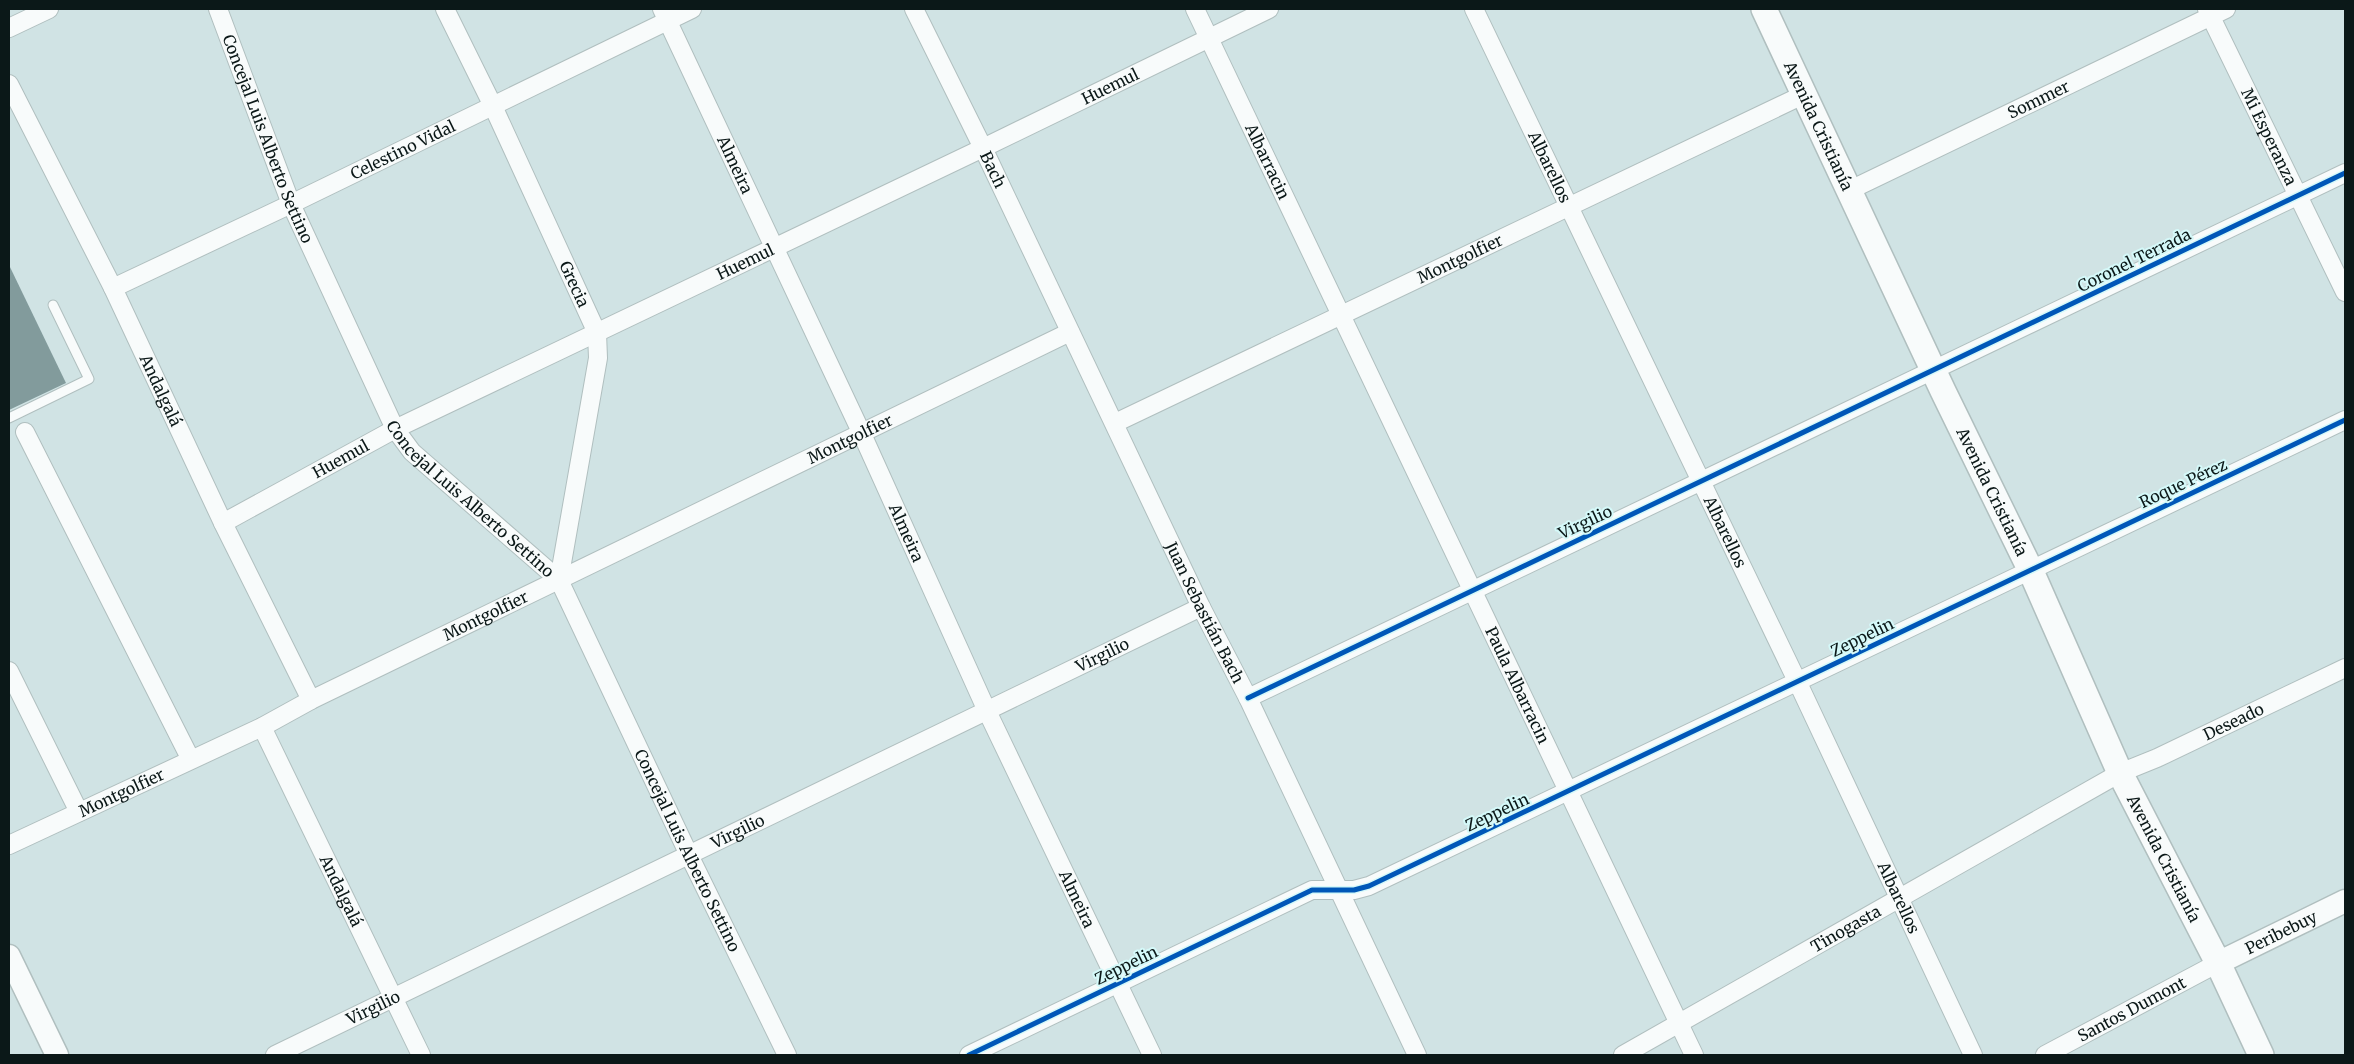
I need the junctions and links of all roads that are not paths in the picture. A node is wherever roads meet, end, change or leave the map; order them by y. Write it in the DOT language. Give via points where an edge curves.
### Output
graph roads {
  1 [pos="49,9"];
  2 [pos="218,9"];
  3 [pos="445,9"];
  4 [pos="692,9"];
  5 [pos="914,9"];
  6 [pos="1195,9"];
  7 [pos="1270,9"];
  8 [pos="1474,9"];
  9 [pos="1764,9"];
  10 [pos="2215,11"];
  11 [pos="665,14"];
  12 [pos="9,28"];
  13 [pos="1209,39"];
  14 [pos="9,84"];
  15 [pos="1805,94"];
  16 [pos="492,104"];
  17 [pos="983,148"];
  18 [pos="2345,173"];
  19 [pos="1850,190"];
  20 [pos="2298,196"];
  21 [pos="291,204"];
  22 [pos="1569,207"];
  23 [pos="776,247"];
  24 [pos="113,288"];
  25 [pos="2345,292"];
  26 [pos="53,305"];
  27 [pos="1341,315"];
  28 [pos="1070,332"];
  29 [pos="597,333"];
  30 [pos="1934,370"];
  31 [pos="9,418"];
  32 [pos="2345,420"];
  33 [pos="1114,423"];
  34 [pos="395,429"];
  35 [pos="25,432"];
  36 [pos="862,434"];
  37 [pos="1700,482"];
  38 [pos="223,523"];
  39 [pos="2030,569"];
  40 [pos="559,580"];
  41 [pos="1471,590"];
  42 [pos="1201,608"];
  43 [pos="2345,668"];
  44 [pos="9,671"];
  45 [pos="1798,682"];
  46 [pos="1248,698"];
  47 [pos="311,700"];
  48 [pos="987,711"];
  49 [pos="262,727"];
  50 [pos="190,758"];
  51 [pos="2120,773"];
  52 [pos="1569,791"];
  53 [pos="79,812"];
  54 [pos="9,845"];
  55 [pos="689,855"];
  56 [pos="1340,890"];
  57 [pos="1900,896"];
  58 [pos="2345,901"];
  59 [pos="9,956"];
  60 [pos="2218,963"];
  61 [pos="1117,983"];
  62 [pos="394,998"];
  63 [pos="1680,1024"];
  64 [pos="57,1055"];
  65 [pos="275,1055"];
  66 [pos="421,1055"];
  67 [pos="787,1055"];
  68 [pos="969,1055"];
  69 [pos="1152,1055"];
  70 [pos="1417,1055"];
  71 [pos="1623,1055"];
  72 [pos="1694,1055"];
  73 [pos="1973,1055"];
  74 [pos="2045,1055"];
  75 [pos="2261,1055"];
  1 -- 12 [label="street"];
  2 -- 21 [label="street, Concejal Luis Alberto Settino"];
  3 -- 16 [label="street, Grecia"];
  4 -- 11 [label="street, Celestino Vidal"];
  5 -- 17 [label="street, Bach"];
  6 -- 13 [label="street, Albarracin"];
  7 -- 13 [label="street, Huemul"];
  8 -- 22 [label="street, Albarellos"];
  9 -- 15 [label="main road, Avenida Cristianía"];
  10 -- 19 [label="street, Sommer"];
  10 -- 20 [label="street, Mi Esperanza"];
  11 -- 16 [label="street, Celestino Vidal"];
  11 -- 23 [label="street, Almeira"];
  13 -- 17 [label="street, Huemul"];
  13 -- 27 [label="street, Albarracin"];
  14 -- 24 [label="street, Andalgalá"];
  15 -- 19 [label="main road, Avenida Cristianía"];
  15 -- 22 [label="street, Montgolfier"];
  16 -- 21 [label="street, Celestino Vidal"];
  16 -- 29 [label="street, Grecia"];
  17 -- 23 [label="street, Huemul"];
  17 -- 28 [label="street, Bach"];
  18 -- 20 [label="street, Coronel Terrada"];
  19 -- 30 [label="main road, Avenida Cristianía"];
  20 -- 25 [label="street, Mi Esperanza"];
  20 -- 30 [label="street, Coronel Terrada"];
  21 -- 24 [label="street, Celestino Vidal"];
  21 -- 34 [label="street, Concejal Luis Alberto Settino"];
  22 -- 27 [label="street, Montgolfier"];
  22 -- 37 [label="street, Albarellos"];
  23 -- 29 [label="street, Huemul"];
  23 -- 36 [label="street, Almeira"];
  24 -- 38 [label="street, Andalgalá"];
  26 -- 31 [label="lane" via="89,379"];
  27 -- 33 [label="street, Montgolfier"];
  27 -- 41 [label="street, Paula Albarracin"];
  28 -- 33 [label="street, Juan Sebastián Bach"];
  28 -- 36 [label="street, Montgolfier"];
  29 -- 34 [label="street, Huemul"];
  29 -- 40 [label="street, Grecia" via="598,358"];
  30 -- 37 [label="street, Virgilio"];
  30 -- 39 [label="main road, Avenida Cristianía"];
  32 -- 39 [label="street, Roque Pérez"];
  33 -- 42 [label="street, Juan Sebastián Bach"];
  34 -- 38 [label="street, Huemul"];
  34 -- 40 [label="street, Concejal Luis Alberto Settino" via="412,452"];
  35 -- 50 [label="street"];
  36 -- 40 [label="street, Montgolfier"];
  36 -- 48 [label="street, Almeira"];
  37 -- 41 [label="street, Virgilio"];
  37 -- 45 [label="street, Albarellos"];
  38 -- 47 [label="street, Andalgalá"];
  39 -- 45 [label="street, Zeppelin"];
  39 -- 51 [label="main road, Avenida Cristianía"];
  40 -- 47 [label="street, Montgolfier"];
  40 -- 55 [label="street, Concejal Luis Alberto Settino"];
  41 -- 46 [label="street, Virgilio"];
  41 -- 52 [label="street, Paula Albarracin"];
  42 -- 46 [label="street, Juan Sebastián Bach"];
  42 -- 48 [label="street, Virgilio"];
  43 -- 51 [label="street, Deseado"];
  44 -- 53 [label="street"];
  45 -- 52 [label="street, Zeppelin"];
  45 -- 57 [label="street, Albarellos"];
  46 -- 56 [label="street, Juan Sebastián Bach"];
  47 -- 49 [label="street, Montgolfier"];
  48 -- 55 [label="street, Virgilio"];
  48 -- 61 [label="street, Almeira"];
  49 -- 50 [label="street, Montgolfier"];
  49 -- 62 [label="street, Andalgalá"];
  50 -- 53 [label="street, Montgolfier"];
  51 -- 57 [label="street, Tinogasta"];
  51 -- 60 [label="main road, Avenida Cristianía"];
  52 -- 56 [label="street, Zeppelin" via="1369,886"];
  52 -- 63 [label="street, Paula Albarracin"];
  53 -- 54 [label="street, Montgolfier"];
  55 -- 62 [label="street, Virgilio"];
  55 -- 67 [label="street, Concejal Luis Alberto Settino"];
  56 -- 61 [label="street, Zeppelin" via="1312,890"];
  56 -- 70 [label="street, Juan Sebastián Bach"];
  57 -- 63 [label="street, Tinogasta"];
  57 -- 73 [label="street, Albarellos"];
  58 -- 60 [label="street, Peribebuy"];
  59 -- 64 [label="street"];
  60 -- 74 [label="street, Santos Dumont"];
  60 -- 75 [label="main road, Avenida Cristianía"];
  61 -- 68 [label="street, Zeppelin"];
  61 -- 69 [label="street, Almeira"];
  62 -- 65 [label="street, Virgilio"];
  62 -- 66 [label="street, Andalgalá"];
  63 -- 71 [label="street, Tinogasta"];
  63 -- 72 [label="street, Paula Albarracin"];
}
